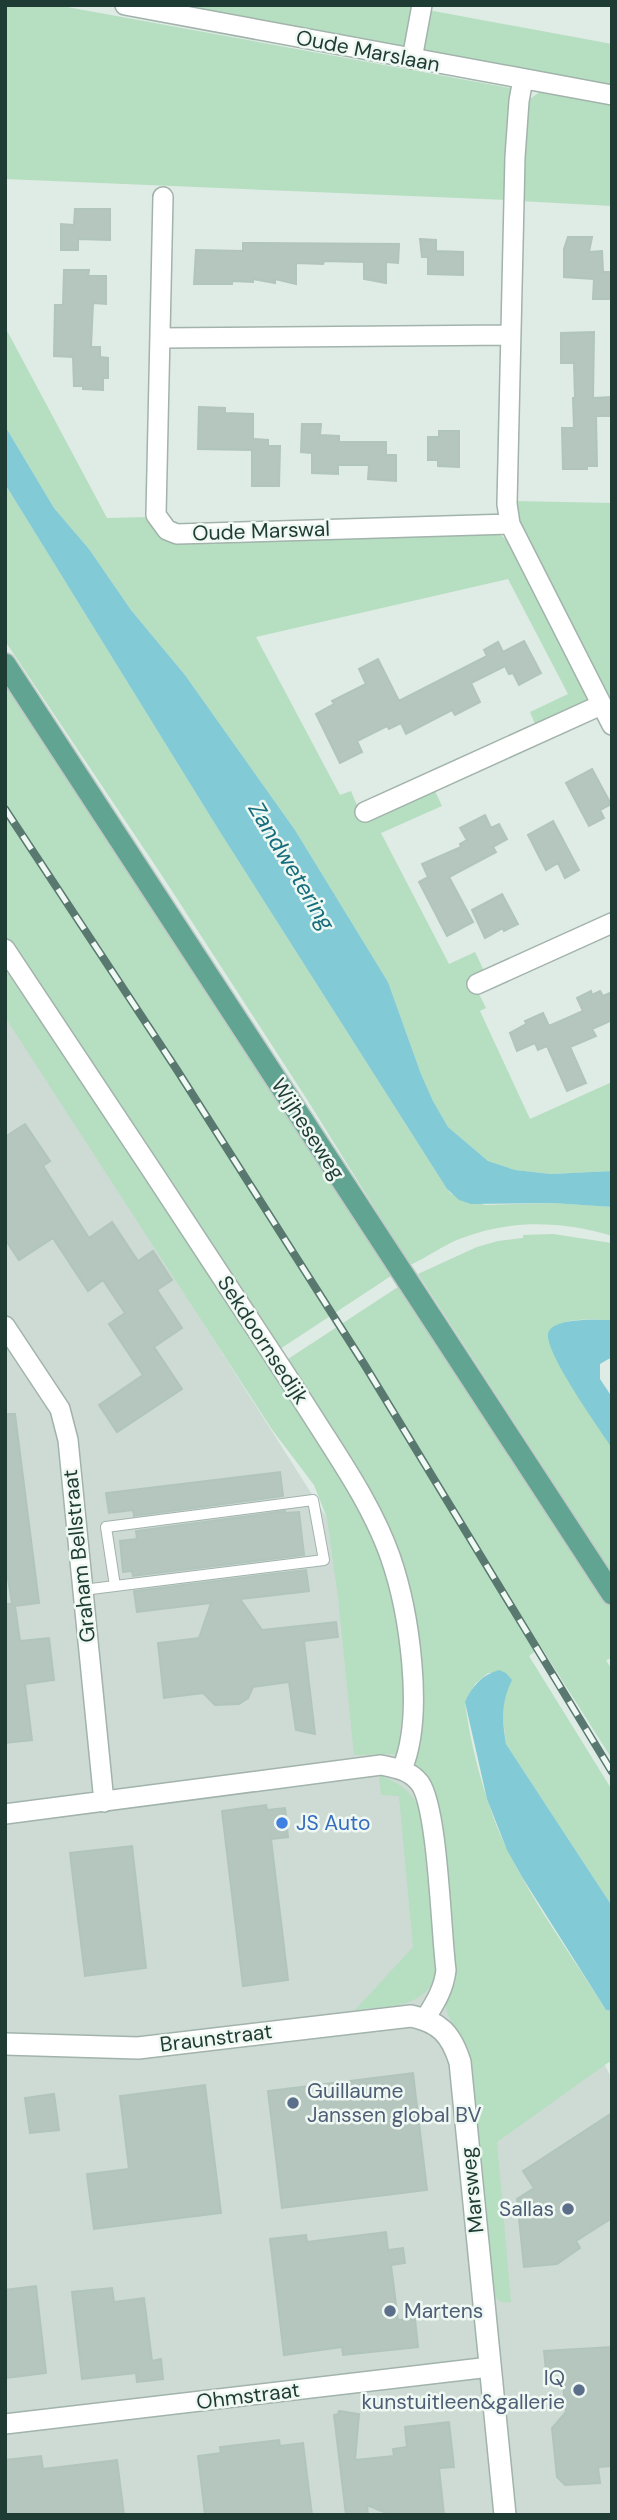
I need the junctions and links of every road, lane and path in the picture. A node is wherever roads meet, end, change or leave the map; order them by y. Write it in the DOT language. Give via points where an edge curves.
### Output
graph roads {
  1 [pos="125,5"];
  2 [pos="422,5"];
  3 [pos="412,59"];
  4 [pos="523,79"];
  5 [pos="612,95"];
  6 [pos="163,197"];
  7 [pos="511,335"];
  8 [pos="160,338"];
  9 [pos="510,524"];
  10 [pos="5,664"];
  11 [pos="601,705"];
  12 [pos="612,725"];
  13 [pos="365,812"];
  14 [pos="612,923"];
  15 [pos="5,949"];
  16 [pos="477,984"];
  17 [pos="5,1326"];
  18 [pos="115,1586"];
  19 [pos="83,1590"];
  20 [pos="612,1594"];
  21 [pos="402,1769"];
  22 [pos="104,1802"];
  23 [pos="5,1814"];
  24 [pos="425,2019"];
  25 [pos="5,2044"];
  26 [pos="490,2367"];
  27 [pos="5,2424"];
  28 [pos="505,2515"];
  1 -- 3 [label="street, Oude Marslaan"];
  2 -- 3 [label="street"];
  3 -- 4 [label="street, Oude Marslaan"];
  4 -- 5 [label="street, Oude Marslaan"];
  4 -- 7 [label="street"];
  6 -- 8 [label="street, Oude Marswal"];
  7 -- 8 [label="street"];
  7 -- 9 [label="street"];
  8 -- 9 [label="street, Oude Marswal" via="156,515 167,530 177,534"];
  9 -- 11 [label="street"];
  10 -- 20 [label="main road, Wijheseweg"];
  11 -- 12 [label="street"];
  11 -- 13 [label="street"];
  14 -- 16 [label="street"];
  15 -- 21 [label="street, Sekdoornsedijk" via="349,1472 383,1539 399,1585 412,1666 409,1749"];
  17 -- 19 [label="street, Graham Bellstraat" via="60,1409 68,1440"];
  18 -- 18 [label="lane" via="324,1560 313,1500 106,1527"];
  18 -- 19 [label="lane"];
  19 -- 22 [label="street, Graham Bellstraat"];
  21 -- 22 [label="street" via="381,1765"];
  21 -- 24 [label="street" via="424,1789 432,1818 446,1970 440,1995"];
  22 -- 23 [label="street"];
  24 -- 25 [label="street, Braunstraat" via="395,2016 138,2048"];
  24 -- 26 [label="street, Marsweg" via="445,2033 460,2062"];
  26 -- 27 [label="street, Ohmstraat"];
  26 -- 28 [label="street, Marsweg"];
}
